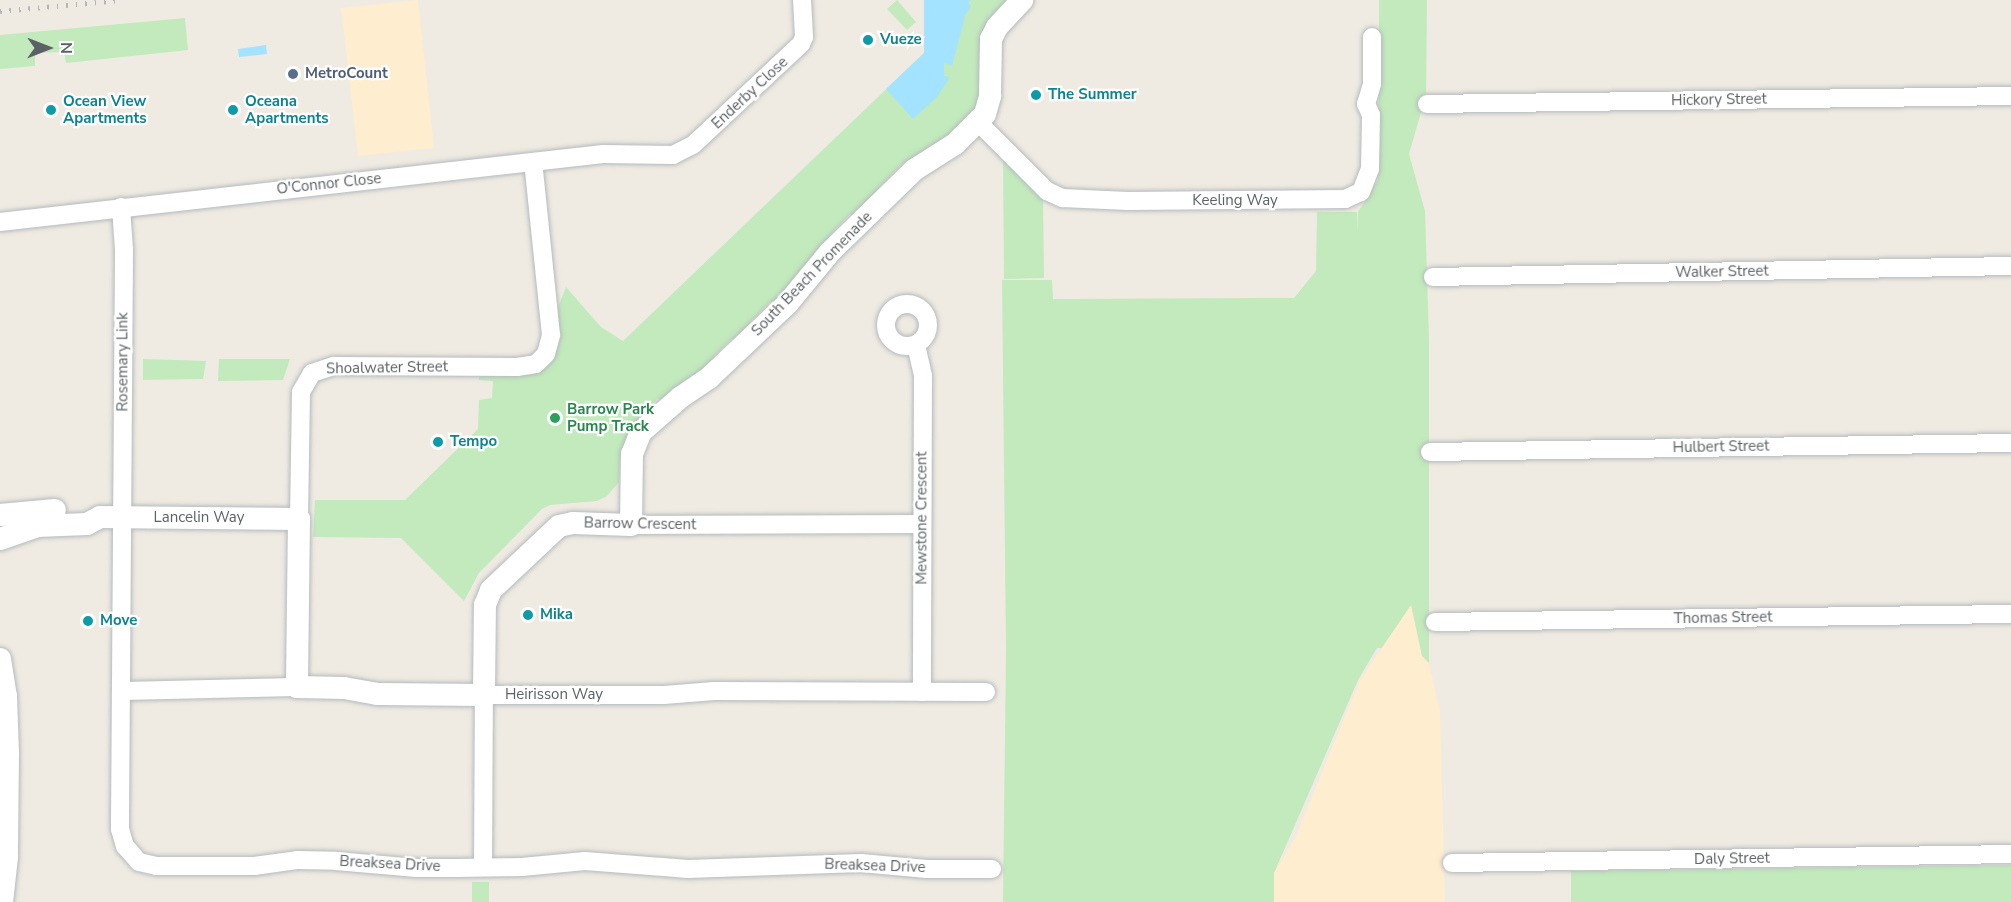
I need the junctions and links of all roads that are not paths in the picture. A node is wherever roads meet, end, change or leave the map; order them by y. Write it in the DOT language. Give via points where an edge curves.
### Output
graph roads {
  1 [pos="802,0"];
  2 [pos="1022,0"];
  3 [pos="1372,37"];
  4 [pos="2011,96"];
  5 [pos="1427,104"];
  6 [pos="978,122"];
  7 [pos="658,156"];
  8 [pos="533,162"];
  9 [pos="121,207"];
  10 [pos="0,222"];
  11 [pos="2011,266"];
  12 [pos="1433,277"];
  13 [pos="916,345"];
  14 [pos="2011,442"];
  15 [pos="1431,452"];
  16 [pos="0,515"];
  17 [pos="111,517"];
  18 [pos="299,519"];
  19 [pos="922,524"];
  20 [pos="631,525"];
  21 [pos="0,539"];
  22 [pos="2011,614"];
  23 [pos="1435,622"];
  24 [pos="0,659"];
  25 [pos="297,687"];
  26 [pos="122,692"];
  27 [pos="921,692"];
  28 [pos="986,692"];
  29 [pos="484,695"];
  30 [pos="2011,854"];
  31 [pos="1452,863"];
  32 [pos="483,867"];
  33 [pos="992,869"];
  34 [pos="2,902"];
  1 -- 7 [label="street, Enderby Close" via="801,45 693,145 673,155"];
  2 -- 6 [label="street, South Beach Promenade" via="991,39 989,103"];
  3 -- 6 [label="street, Keeling Way" via="1372,84 1366,104 1371,115 1370,169 1361,192 1345,200 1073,201 1047,191"];
  4 -- 5 [label="street, Hickory Street"];
  6 -- 20 [label="street, South Beach Promenade" via="956,144 914,170 830,252 788,303 717,371 640,432 632,454"];
  7 -- 8 [label="street, O'Connor Close" via="618,153"];
  8 -- 9 [label="street, O'Connor Close"];
  8 -- 18 [label="street, Shoalwater Street" via="551,335 546,354 536,364 517,367 334,366 312,374 301,392"];
  9 -- 10 [label="street, O'Connor Close"];
  9 -- 17 [label="street, Rosemary Link" via="124,250"];
  11 -- 12 [label="street, Walker Street"];
  13 -- 19 [label="street, Mewstone Crescent" via="923,376"];
  14 -- 15 [label="street, Hulbert Street"];
  16 -- 17 [label="street, Lancelin Way" via="58,510 90,511"];
  17 -- 18 [label="street, Lancelin Way"];
  17 -- 21 [label="street, Lancelin Way" via="87,524 37,526"];
  17 -- 26 [label="street, Breaksea Drive"];
  18 -- 25 [label="street, Shoalwater Street"];
  19 -- 20 [label="street, Barrow Crescent"];
  19 -- 27 [label="street, Mewstone Crescent"];
  20 -- 29 [label="street, Barrow Crescent" via="559,526 491,590 485,605"];
  22 -- 23 [label="street, Thomas Street"];
  24 -- 34 [label="street" via="6,696 9,774 8,857"];
  25 -- 26 [label="street, Heirisson Way"];
  25 -- 29 [label="street, Heirisson Way" via="344,688 378,694"];
  26 -- 32 [label="street, Breaksea Drive" via="120,829 125,846 139,862 156,866 254,866 297,860 417,868"];
  27 -- 28 [label="street, Heirisson Way"];
  27 -- 29 [label="street, Heirisson Way"];
  29 -- 32 [label="street"];
  30 -- 31 [label="street, Daly Street"];
  32 -- 33 [label="street, Breaksea Drive" via="585,861 688,869 861,863"];
}
